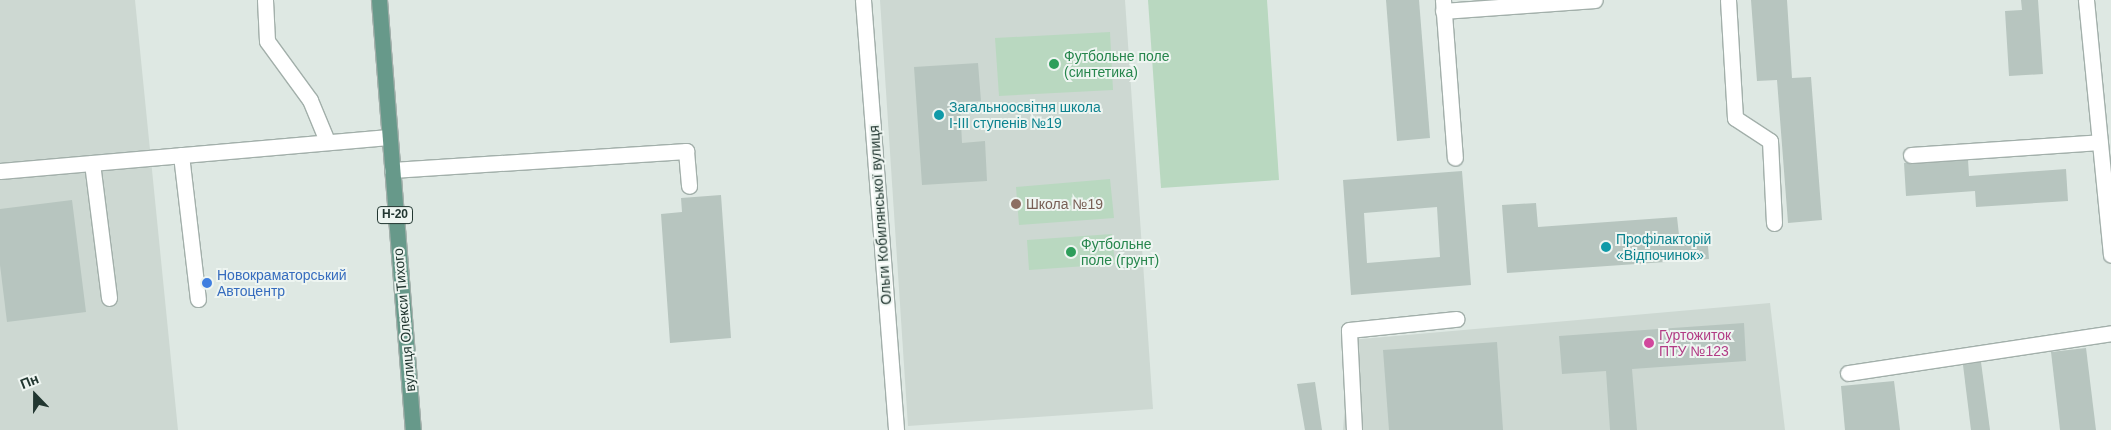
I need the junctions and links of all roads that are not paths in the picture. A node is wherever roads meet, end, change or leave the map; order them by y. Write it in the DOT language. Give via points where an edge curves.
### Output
graph roads {
  1 [pos="265,0"];
  2 [pos="379,0"];
  3 [pos="863,0"];
  4 [pos="1595,0"];
  5 [pos="1728,0"];
  6 [pos="2086,0"];
  7 [pos="1443,5"];
  8 [pos="2103,99"];
  9 [pos="389,137"];
  10 [pos="327,141"];
  11 [pos="2100,142"];
  12 [pos="181,154"];
  13 [pos="1911,155"];
  14 [pos="1455,158"];
  15 [pos="92,163"];
  16 [pos="392,170"];
  17 [pos="0,171"];
  18 [pos="689,186"];
  19 [pos="1774,223"];
  20 [pos="2111,255"];
  21 [pos="109,298"];
  22 [pos="198,299"];
  23 [pos="1456,319"];
  24 [pos="2111,333"];
  25 [pos="1848,373"];
  26 [pos="413,430"];
  27 [pos="896,430"];
  28 [pos="1354,430"];
  1 -- 10 [label="street" via="266,41 310,100"];
  2 -- 9 [label="main road, вулиця Олекси Тихого / Н-20"];
  3 -- 27 [label="street, Ольги Кобилянської вулиця"];
  4 -- 7 [label="street"];
  5 -- 19 [label="street" via="1735,118 1770,141"];
  6 -- 8 [label="street"];
  7 -- 14 [label="street"];
  8 -- 11 [label="street"];
  9 -- 10 [label="street"];
  9 -- 16 [label="main road, вулиця Олекси Тихого / Н-20"];
  10 -- 12 [label="street"];
  11 -- 13 [label="street"];
  11 -- 20 [label="street"];
  12 -- 15 [label="street"];
  12 -- 22 [label="street"];
  15 -- 17 [label="street"];
  15 -- 21 [label="street"];
  16 -- 18 [label="street" via="686,151"];
  16 -- 26 [label="main road, вулиця Олекси Тихого / Н-20"];
  23 -- 28 [label="street" via="1349,330"];
  24 -- 25 [label="street"];
}
